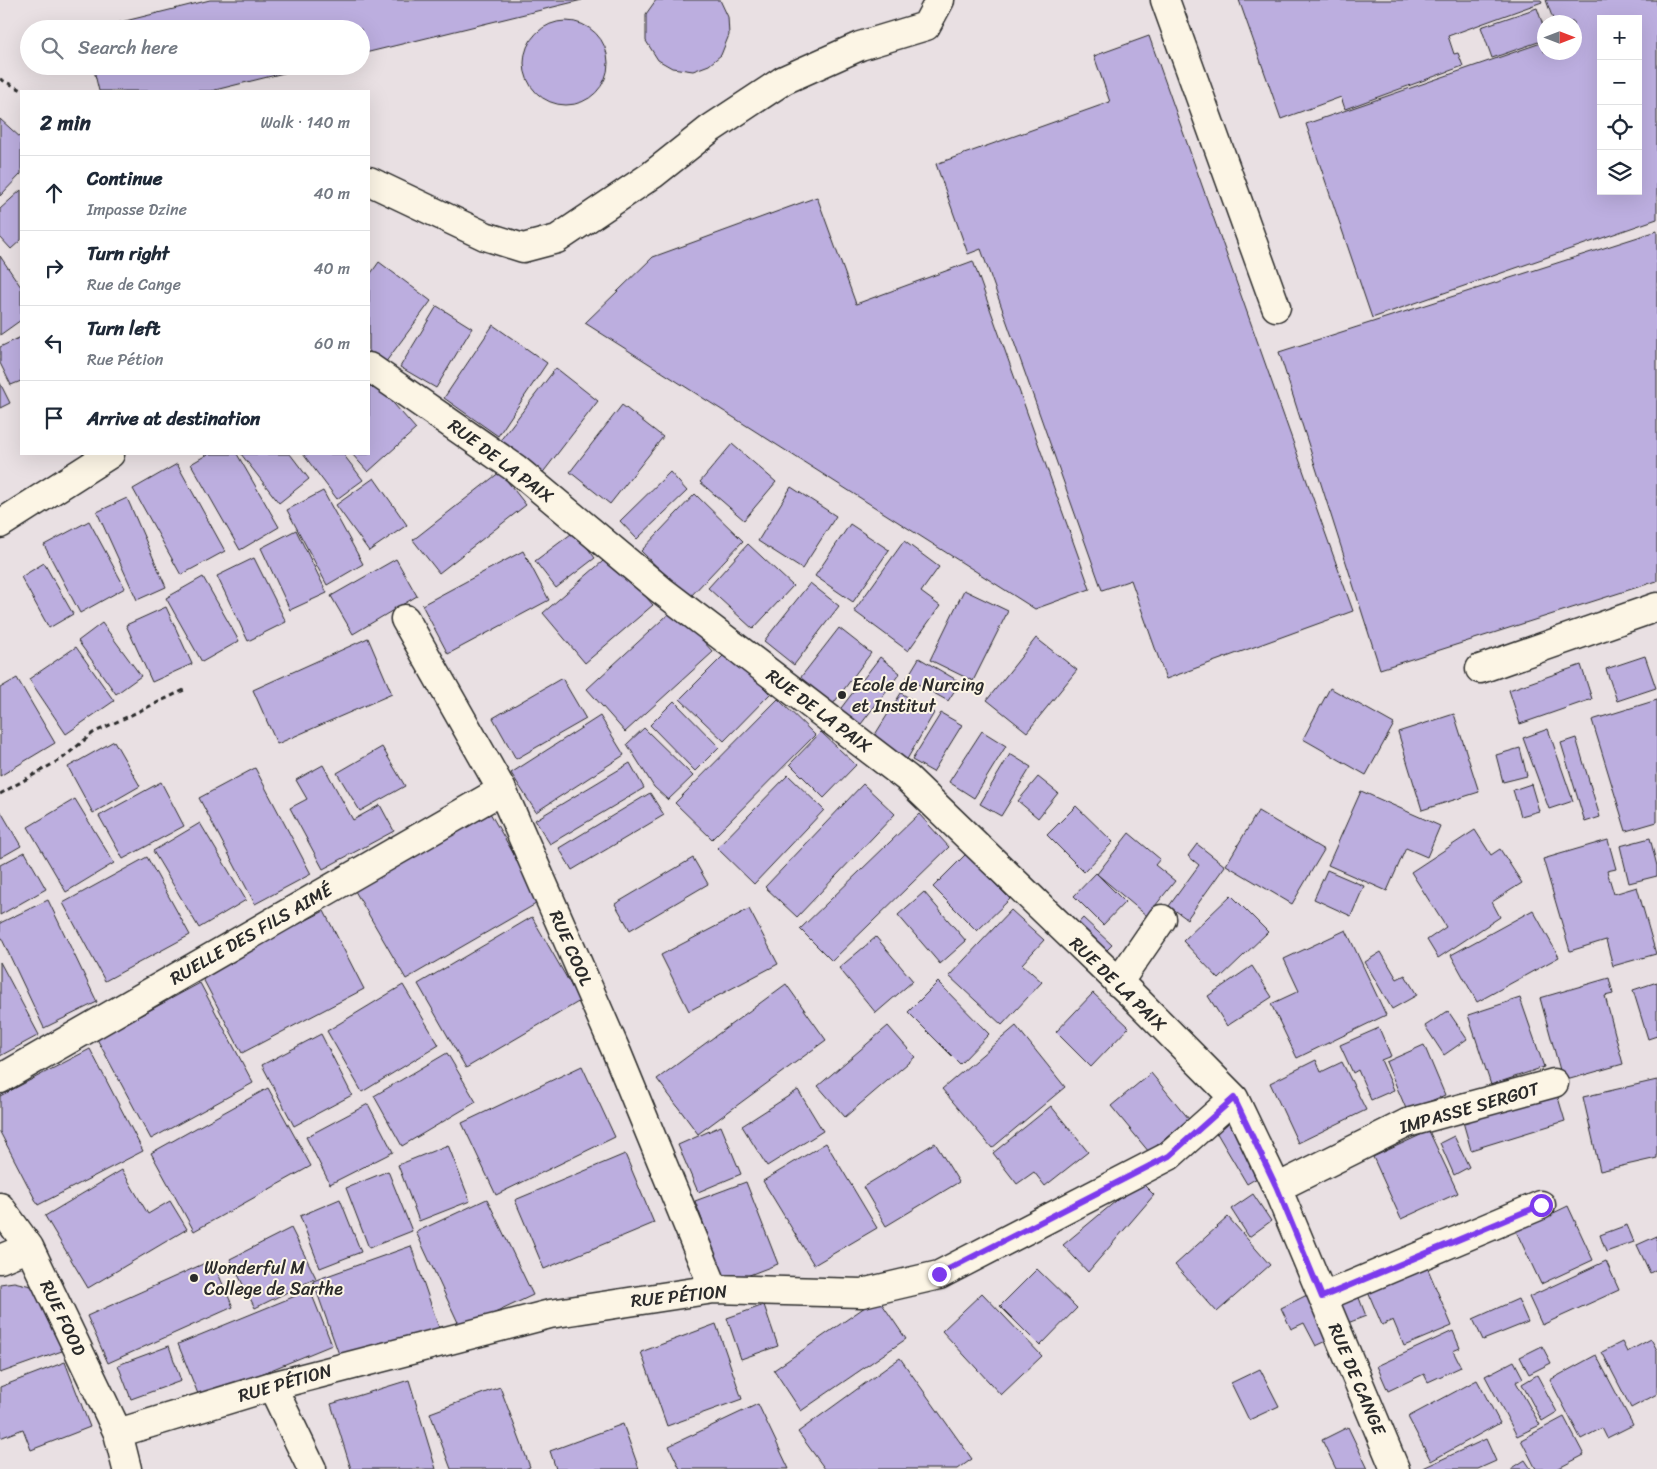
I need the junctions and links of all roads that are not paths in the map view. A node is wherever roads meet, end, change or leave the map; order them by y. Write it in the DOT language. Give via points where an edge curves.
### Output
graph roads {
  1 [pos="940,0"];
  2 [pos="1166,0"];
  3 [pos="370,181"];
  4 [pos="1276,307"];
  5 [pos="370,368"];
  6 [pos="108,455"];
  7 [pos="0,524"];
  8 [pos="1657,607"];
  9 [pos="404,619"];
  10 [pos="1480,669"];
  11 [pos="502,790"];
  12 [pos="1162,919"];
  13 [pos="1118,983"];
  14 [pos="0,1079"];
  15 [pos="1554,1083"];
  16 [pos="1234,1098"];
  17 [pos="1277,1188"];
  18 [pos="1541,1205"];
  19 [pos="0,1207"];
  20 [pos="29,1247"];
  21 [pos="0,1259"];
  22 [pos="714,1289"];
  23 [pos="1322,1297"];
  24 [pos="272,1386"];
  25 [pos="118,1433"];
  26 [pos="127,1469"];
  27 [pos="312,1469"];
  28 [pos="1395,1469"];
  1 -- 3 [label="street" via="926,26 860,46 784,80 556,239 523,248 485,236"];
  2 -- 4 [label="street"];
  5 -- 13 [label="street, RUE DE LA PAIX" via="516,468 661,590 907,778"];
  6 -- 7 [label="street"];
  8 -- 10 [label="street"];
  9 -- 11 [label="street, RUE COOL"];
  11 -- 14 [label="street, RUELLE DES FILS AIMÉ"];
  11 -- 22 [label="street, RUE COOL" via="618,1053"];
  12 -- 13 [label="street"];
  13 -- 16 [label="street, RUE DE LA PAIX"];
  15 -- 17 [label="street, IMPASSE SERGOT" via="1407,1123"];
  16 -- 17 [label="street, RUE DE CANGE"];
  16 -- 22 [label="street, RUE PÉTION" via="1169,1156 939,1274 862,1293"];
  17 -- 23 [label="street, RUE DE CANGE"];
  18 -- 23 [label="street"];
  19 -- 20 [label="street, RUE FOOD"];
  20 -- 21 [label="street"];
  20 -- 25 [label="street, RUE FOOD"];
  22 -- 24 [label="street, RUE PÉTION" via="550,1314"];
  23 -- 28 [label="street, RUE DE CANGE"];
  24 -- 25 [label="street, RUE PÉTION"];
  24 -- 27 [label="street"];
  25 -- 26 [label="street, RUE FOOD"];
}
